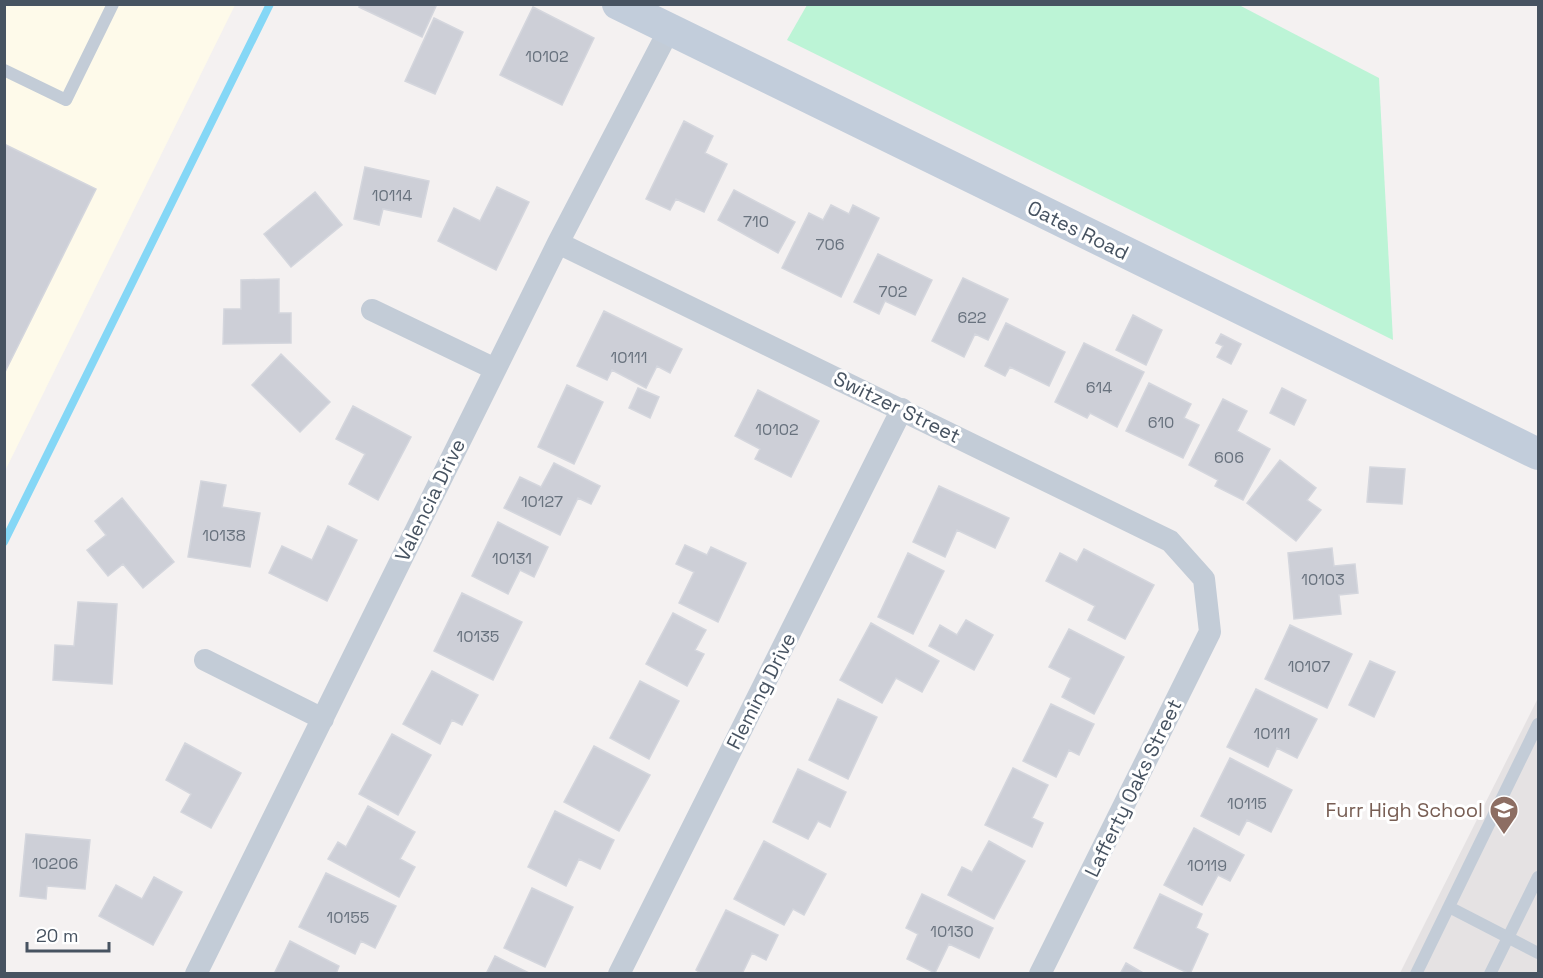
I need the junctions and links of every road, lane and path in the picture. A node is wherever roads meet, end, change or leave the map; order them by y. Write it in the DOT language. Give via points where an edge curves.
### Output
graph roads {
  1 [pos="113,4"];
  2 [pos="618,4"];
  3 [pos="669,30"];
  4 [pos="4,70"];
  5 [pos="558,243"];
  6 [pos="372,310"];
  7 [pos="495,369"];
  8 [pos="902,409"];
  9 [pos="1539,454"];
  10 [pos="1207,600"];
  11 [pos="205,660"];
  12 [pos="322,719"];
  13 [pos="1539,724"];
  14 [pos="1539,877"];
  15 [pos="1449,907"];
  16 [pos="1508,937"];
  17 [pos="1539,953"];
  18 [pos="196,974"];
  19 [pos="619,974"];
  20 [pos="1040,974"];
  21 [pos="1416,974"];
  22 [pos="1490,974"];
  1 -- 4 [label="lane" via="66,100"];
  2 -- 3 [label="street, Oates Road"];
  3 -- 5 [label="street, Valencia Drive"];
  3 -- 9 [label="street, Oates Road"];
  5 -- 7 [label="street, Valencia Drive"];
  5 -- 8 [label="street, Switzer Street"];
  6 -- 7 [label="street"];
  7 -- 12 [label="street, Valencia Drive"];
  8 -- 10 [label="street, Switzer Street" via="1170,541 1204,579"];
  8 -- 19 [label="street, Fleming Drive"];
  10 -- 20 [label="street, Lafferty Oaks Street" via="1210,632"];
  11 -- 12 [label="street"];
  12 -- 18 [label="street, Valencia Drive"];
  13 -- 15 [label="lane"];
  14 -- 16 [label="lane"];
  15 -- 16 [label="lane"];
  15 -- 21 [label="lane"];
  16 -- 17 [label="lane"];
  16 -- 22 [label="lane"];
}
